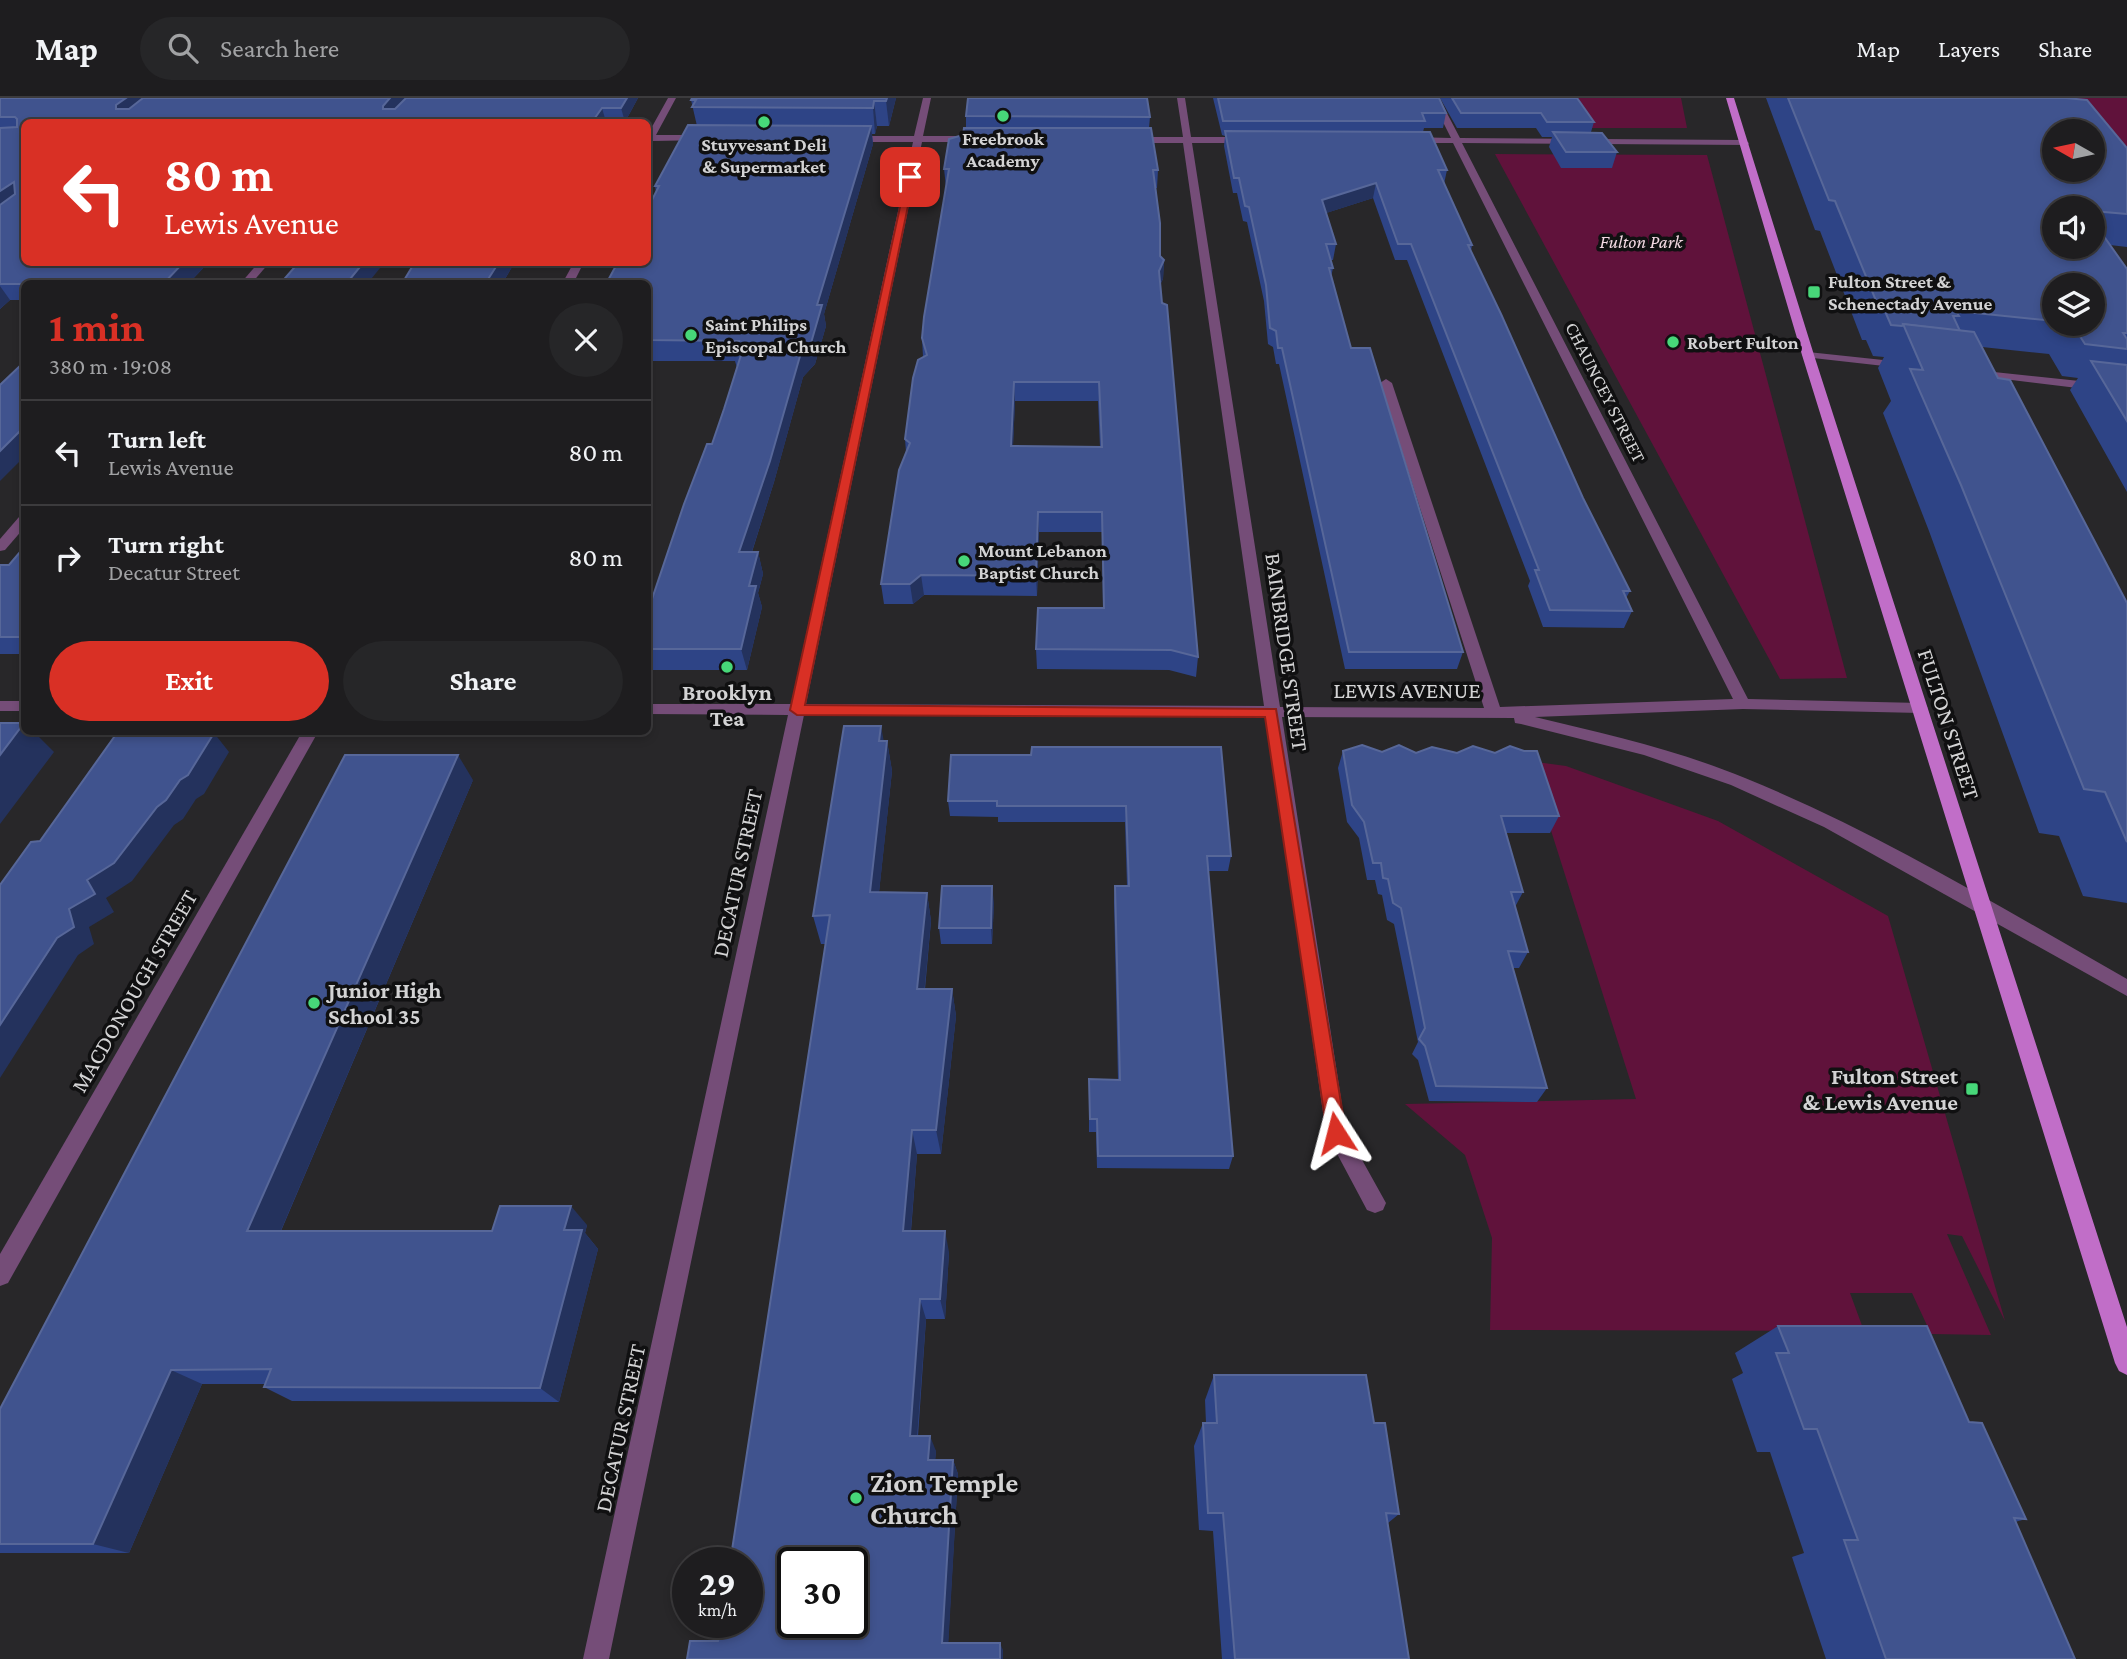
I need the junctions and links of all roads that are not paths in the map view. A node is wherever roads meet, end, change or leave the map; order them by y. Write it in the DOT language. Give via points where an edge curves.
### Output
graph roads {
  1 [pos="672,98"];
  2 [pos="927,98"];
  3 [pos="1181,98"];
  4 [pos="1435,98"];
  5 [pos="1730,98"];
  6 [pos="651,134"];
  7 [pos="716,138"];
  8 [pos="651,139"];
  9 [pos="838,139"];
  10 [pos="918,139"];
  11 [pos="984,139"];
  12 [pos="1118,139"];
  13 [pos="1187,140"];
  14 [pos="1252,140"];
  15 [pos="1401,140"];
  16 [pos="1457,140"];
  17 [pos="1745,143"];
  18 [pos="261,266"];
  19 [pos="249,280"];
  20 [pos="1808,355"];
  21 [pos="1912,366"];
  22 [pos="1966,372"];
  23 [pos="1386,383"];
  24 [pos="2127,390"];
  25 [pos="21,523"];
  26 [pos="0,547"];
  27 [pos="1743,704"];
  28 [pos="0,706"];
  29 [pos="21,706"];
  30 [pos="1920,708"];
  31 [pos="651,709"];
  32 [pos="797,710"];
  33 [pos="1271,712"];
  34 [pos="1494,713"];
  35 [pos="308,735"];
  36 [pos="1982,907"];
  37 [pos="2127,988"];
  38 [pos="1376,1203"];
  39 [pos="0,1275"];
  40 [pos="2127,1363"];
  41 [pos="596,1659"];
  1 -- 6 [label="street"];
  2 -- 10 [label="street, DECATUR STREET"];
  3 -- 13 [label="street, BAINBRIDGE STREET"];
  4 -- 16 [label="street, CHAUNCEY STREET"];
  5 -- 17 [label="main road, FULTON STREET"];
  7 -- 8 [label="street"];
  9 -- 10 [label="street"];
  10 -- 11 [label="street"];
  10 -- 32 [label="street, DECATUR STREET"];
  12 -- 13 [label="street"];
  13 -- 14 [label="street"];
  13 -- 33 [label="street, BAINBRIDGE STREET"];
  15 -- 16 [label="street"];
  16 -- 17 [label="street"];
  16 -- 27 [label="street, CHAUNCEY STREET"];
  17 -- 20 [label="main road, FULTON STREET"];
  18 -- 19 [label="street"];
  20 -- 21 [label="street"];
  20 -- 30 [label="main road, FULTON STREET"];
  22 -- 24 [label="street"];
  23 -- 34 [label="street"];
  25 -- 26 [label="street"];
  27 -- 30 [label="street, LEWIS AVENUE"];
  27 -- 34 [label="street, LEWIS AVENUE"];
  28 -- 29 [label="street"];
  30 -- 36 [label="main road, FULTON STREET"];
  31 -- 32 [label="street, LEWIS AVENUE"];
  32 -- 33 [label="street, LEWIS AVENUE"];
  32 -- 41 [label="street, DECATUR STREET"];
  33 -- 34 [label="street, LEWIS AVENUE"];
  33 -- 38 [label="street, BAINBRIDGE STREET" via="1336,1133"];
  34 -- 36 [label="street, LEWIS AVENUE" via="1647,750 1737,781 1830,822"];
  35 -- 39 [label="street, MACDONOUGH STREET"];
  36 -- 37 [label="street, LEWIS AVENUE"];
  36 -- 40 [label="main road, FULTON STREET"];
}
